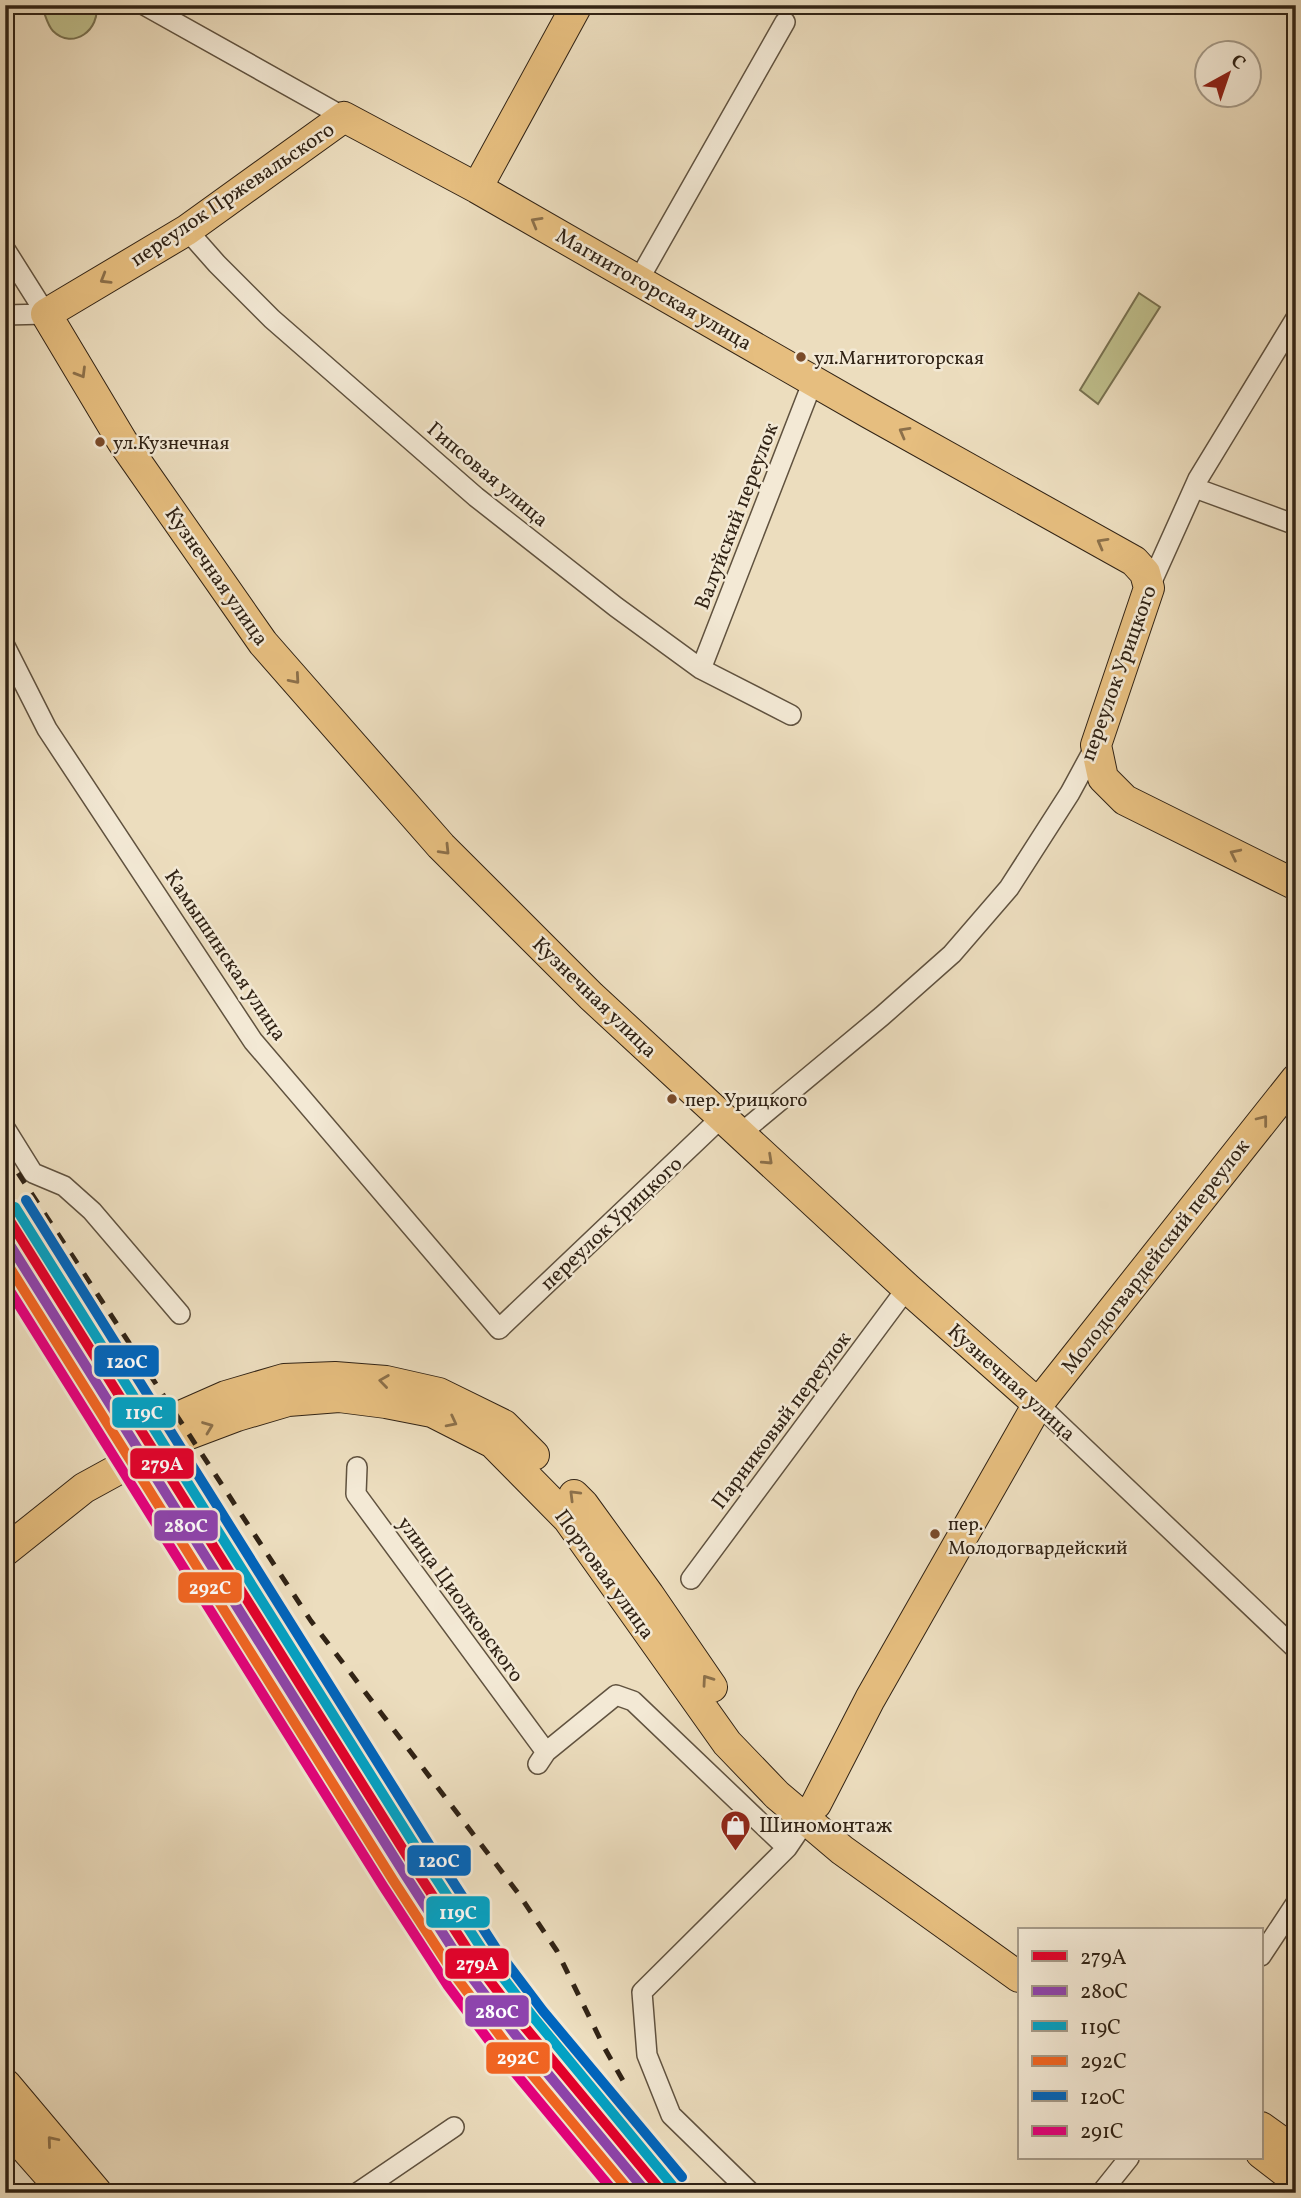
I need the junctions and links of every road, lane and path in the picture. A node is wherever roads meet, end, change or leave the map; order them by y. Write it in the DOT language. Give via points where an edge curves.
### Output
graph roads {
  1 [pos="144,5"];
  2 [pos="577,5"];
  3 [pos="785,22"];
  4 [pos="344,117"];
  5 [pos="477,188"];
  6 [pos="187,230"];
  7 [pos="5,249"];
  8 [pos="638,281"];
  9 [pos="46,314"];
  10 [pos="5,316"];
  11 [pos="1296,318"];
  12 [pos="813,380"];
  13 [pos="1195,488"];
  14 [pos="1296,525"];
  15 [pos="1149,588"];
  16 [pos="5,646"];
  17 [pos="701,669"];
  18 [pos="792,715"];
  19 [pos="1096,745"];
  20 [pos="1296,885"];
  21 [pos="1296,1079"];
  22 [pos="731,1126"];
  23 [pos="5,1128"];
  24 [pos="907,1288"];
  25 [pos="180,1314"];
  26 [pos="499,1329"];
  27 [pos="1038,1404"];
  28 [pos="356,1467"];
  29 [pos="5,1529"];
  30 [pos="5,1551"];
  31 [pos="691,1579"];
  32 [pos="1296,1649"];
  33 [pos="811,1812"];
  34 [pos="787,1848"];
  35 [pos="1296,1903"];
  36 [pos="1018,1954"];
  37 [pos="1262,1954"];
  38 [pos="1018,1976"];
  39 [pos="5,2085"];
  40 [pos="5,2124"];
  41 [pos="454,2127"];
  42 [pos="1262,2128"];
  43 [pos="1296,2152"];
  44 [pos="1262,2154"];
  45 [pos="1127,2160"];
  46 [pos="1296,2180"];
  47 [pos="66,2193"];
  48 [pos="96,2193"];
  49 [pos="357,2193"];
  50 [pos="751,2193"];
  51 [pos="1101,2193"];
  1 -- 4 [label="street, Магнитогорская улица"];
  2 -- 5 [label="main road"];
  3 -- 8 [label="street"];
  4 -- 5 [label="main road, Магнитогорская улица"];
  4 -- 6 [label="main road, переулок Пржевальского"];
  8 -- 5 [label="main road, Магнитогорская улица, one-way"];
  6 -- 9 [label="main road, переулок Пржевальского, one-way"];
  6 -- 17 [label="street, Гипсовая улица" via="272,319 476,497"];
  7 -- 9 [label="street, Кузнечная улица"];
  8 -- 12 [label="main road, Магнитогорская улица"];
  9 -- 10 [label="street, переулок Пржевальского"];
  9 -- 22 [label="main road, Кузнечная улица, one-way" via="122,441 263,643 441,846 591,996"];
  11 -- 13 [label="street, переулок Урицкого"];
  15 -- 12 [label="main road, Магнитогорская улица, one-way" via="1145,573 1134,561"];
  12 -- 17 [label="street, Валуйский переулок"];
  13 -- 14 [label="street"];
  13 -- 15 [label="street, переулок Урицкого"];
  15 -- 19 [label="main road, переулок Урицкого"];
  16 -- 26 [label="street, Камышинская улица" via="47,729 253,1041"];
  17 -- 18 [label="street, Гипсовая улица"];
  20 -- 19 [label="main road, one-way" via="1125,800 1103,778"];
  19 -- 22 [label="street, переулок Урицкого" via="1009,888 952,954 882,1016"];
  27 -- 21 [label="main road, Молодогвардейский переулок, one-way"];
  22 -- 24 [label="main road, Кузнечная улица, one-way"];
  22 -- 26 [label="street, переулок Урицкого"];
  23 -- 25 [label="street" via="33,1173 64,1186 92,1211"];
  24 -- 27 [label="main road, Кузнечная улица"];
  24 -- 31 [label="street, Парниковый переулок"];
  27 -- 32 [label="street, Кузнечная улица"];
  27 -- 33 [label="main road, Молодогвардейский переулок"];
  28 -- 34 [label="street, улица Циолковского" via="356,1494 542,1758 616,1695 633,1701"];
  33 -- 29 [label="main road, Портовая улица, one-way" via="743,1731 583,1504 504,1425 439,1393 386,1381 335,1377 284,1379 226,1396 158,1426 75,1477"];
  30 -- 33 [label="main road, Портовая улица, one-way" via="84,1488 168,1442 237,1416 288,1401 339,1397 432,1412 493,1443 568,1519 727,1744 777,1795"];
  33 -- 34 [label="street, Молодогвардейский переулок"];
  33 -- 36 [label="main road, Портовая улица" via="855,1837"];
  33 -- 38 [label="main road, Портовая улица" via="842,1850"];
  34 -- 50 [label="street, Молодогвардейский переулок" via="642,1992 647,2055 671,2115"];
  35 -- 37 [label="street"];
  48 -- 39 [label="highway, one-way"];
  40 -- 47 [label="highway"];
  41 -- 49 [label="street"];
  42 -- 43 [label="main road"];
  44 -- 46 [label="main road"];
  45 -- 51 [label="street"];
}
